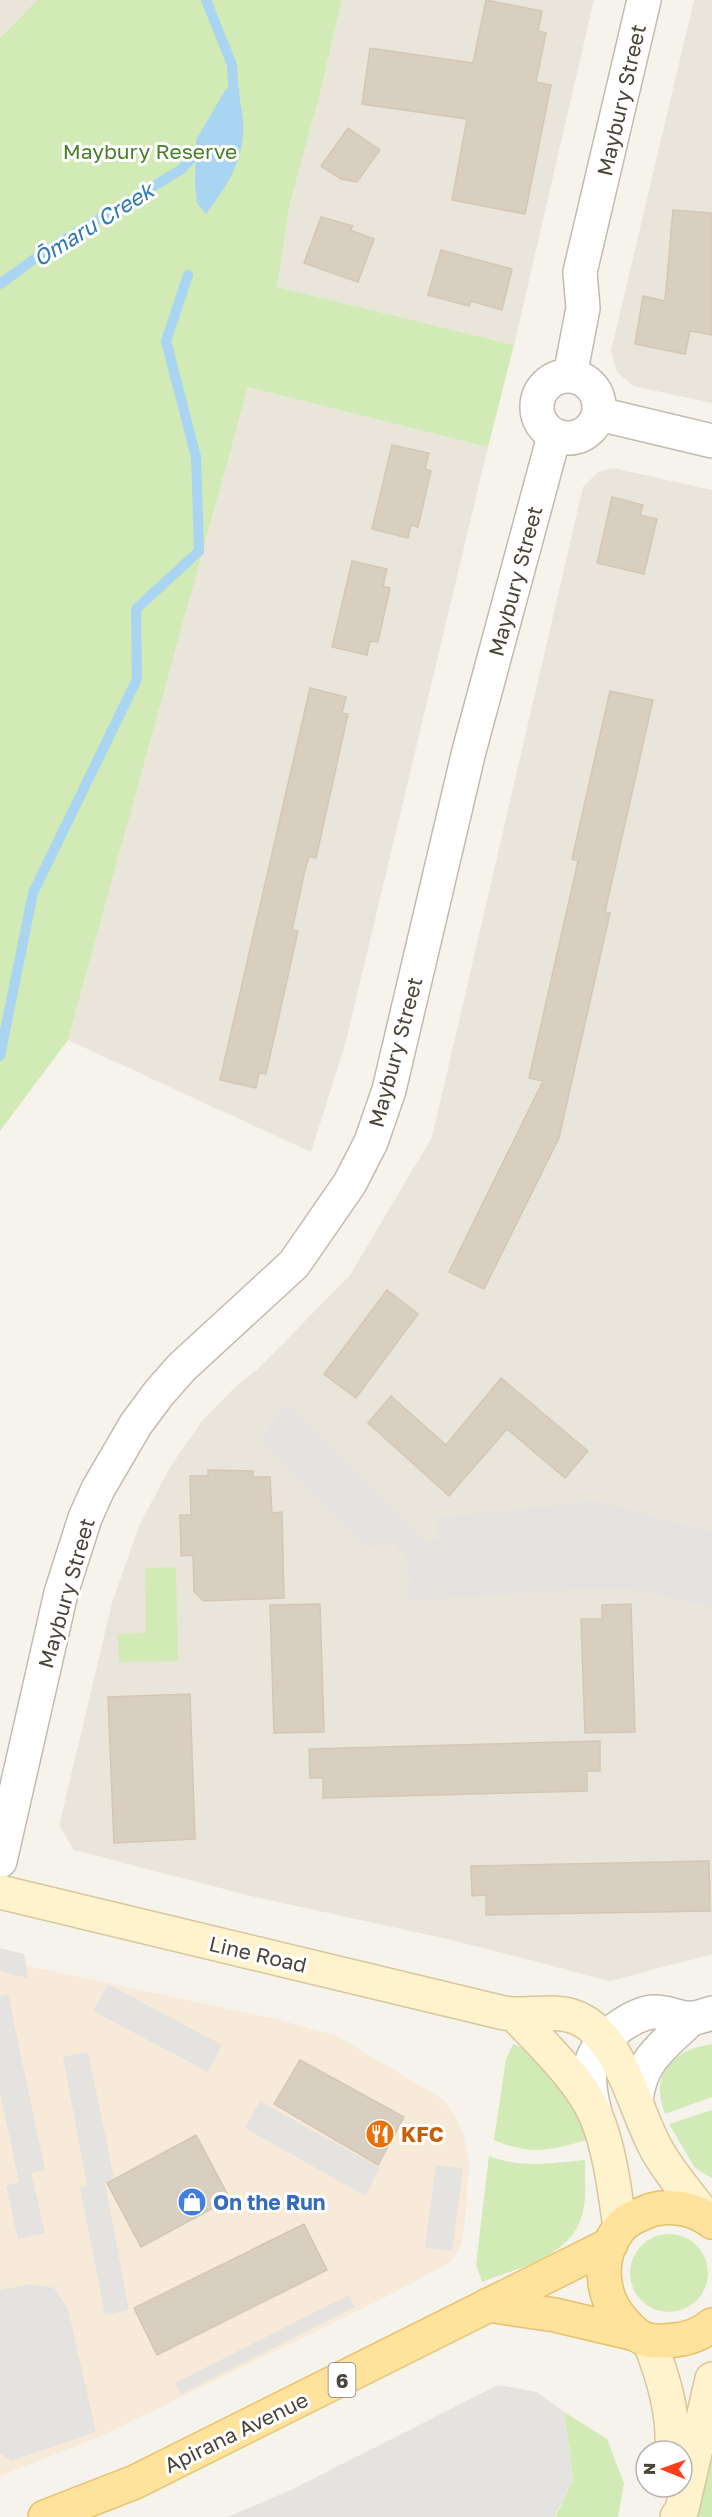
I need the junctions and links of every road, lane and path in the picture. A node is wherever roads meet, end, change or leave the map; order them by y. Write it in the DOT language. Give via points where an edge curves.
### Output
graph roads {
  1 [pos="644,0"];
  2 [pos="570,376"];
  3 [pos="599,414"];
  4 [pos="554,436"];
  5 [pos="712,441"];
  6 [pos="0,1861"];
  7 [pos="0,1892"];
  8 [pos="515,2015"];
  9 [pos="701,2016"];
  10 [pos="603,2039"];
  11 [pos="636,2101"];
  12 [pos="595,2113"];
  13 [pos="710,2220"];
  14 [pos="615,2236"];
  15 [pos="488,2305"];
  16 [pos="712,2325"];
  17 [pos="642,2337"];
  18 [pos="712,2379"];
  19 [pos="672,2439"];
  20 [pos="665,2499"];
  21 [pos="45,2517"];
  22 [pos="666,2517"];
  23 [pos="677,2517"];
  1 -- 2 [label="street, Maybury Street" via="580,272 583,308"];
  2 -- 3 [label="street" via="593,388"];
  2 -- 4 [label="street" via="550,381 537,399 539,420"];
  3 -- 4 [label="street" via="590,430 582,435 573,439"];
  3 -- 5 [label="street"];
  4 -- 6 [label="street, Maybury Street" via="469,752 381,1116 350,1183 294,1264 188,1361 159,1393 98,1490 61,1593"];
  7 -- 8 [label="main road, Line Road"];
  8 -- 10 [label="main road, Line Road" via="545,2012 572,2016 595,2028"];
  8 -- 12 [label="main road" via="559,2062"];
  9 -- 10 [label="street" via="647,2013"];
  9 -- 11 [label="street" via="650,2059"];
  10 -- 11 [label="main road"];
  10 -- 12 [label="street" via="591,2062"];
  11 -- 13 [label="main road" via="658,2152"];
  12 -- 14 [label="main road" via="614,2190"];
  13 -- 14 [label="main road, 6" via="682,2209 658,2208 637,2216"];
  14 -- 15 [label="main road, Apirana Avenue / 6"];
  14 -- 17 [label="main road" via="603,2272 607,2294 617,2314"];
  15 -- 17 [label="main road" via="555,2315"];
  15 -- 21 [label="main road, Apirana Avenue / 6" via="146,2477"];
  16 -- 17 [label="main road" via="682,2340"];
  17 -- 19 [label="main road" via="665,2386"];
  18 -- 23 [label="main road"];
  20 -- 22 [label="main road"];
}
